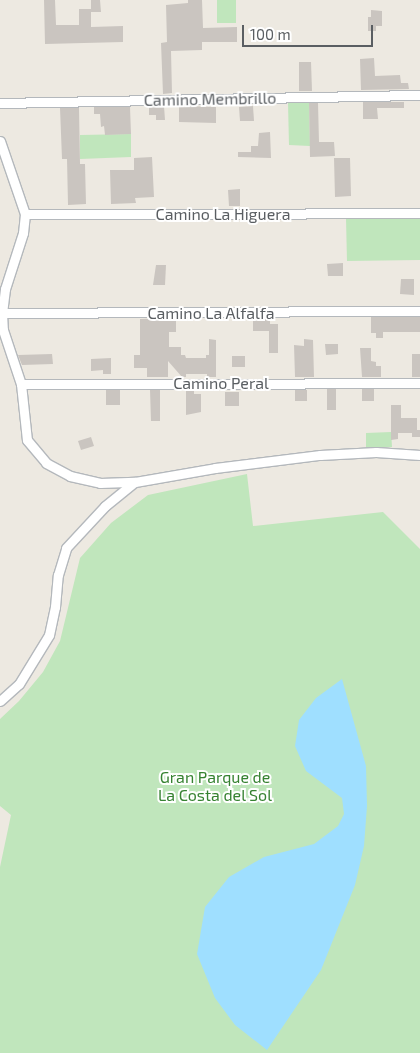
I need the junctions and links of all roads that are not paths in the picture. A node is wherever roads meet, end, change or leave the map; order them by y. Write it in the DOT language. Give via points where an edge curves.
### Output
graph roads {
  1 [pos="420,94"];
  2 [pos="0,103"];
  3 [pos="0,141"];
  4 [pos="420,213"];
  5 [pos="25,214"];
  6 [pos="420,311"];
  7 [pos="2,313"];
  8 [pos="420,383"];
  9 [pos="22,384"];
  10 [pos="420,455"];
  11 [pos="135,482"];
  12 [pos="0,701"];
  1 -- 2 [label="street, Camino Membrillo"];
  3 -- 5 [label="street"];
  4 -- 5 [label="street, Camino La Higuera"];
  5 -- 7 [label="street" via="5,289"];
  6 -- 7 [label="street, Camino La Alfalfa"];
  7 -- 9 [label="street" via="3,330"];
  8 -- 9 [label="street, Camino Peral"];
  9 -- 11 [label="street" via="27,440 46,463 84,480"];
  10 -- 11 [label="street" via="376,452 320,455"];
  11 -- 12 [label="street" via="105,506 66,548 58,575 49,635 20,684"];
}
